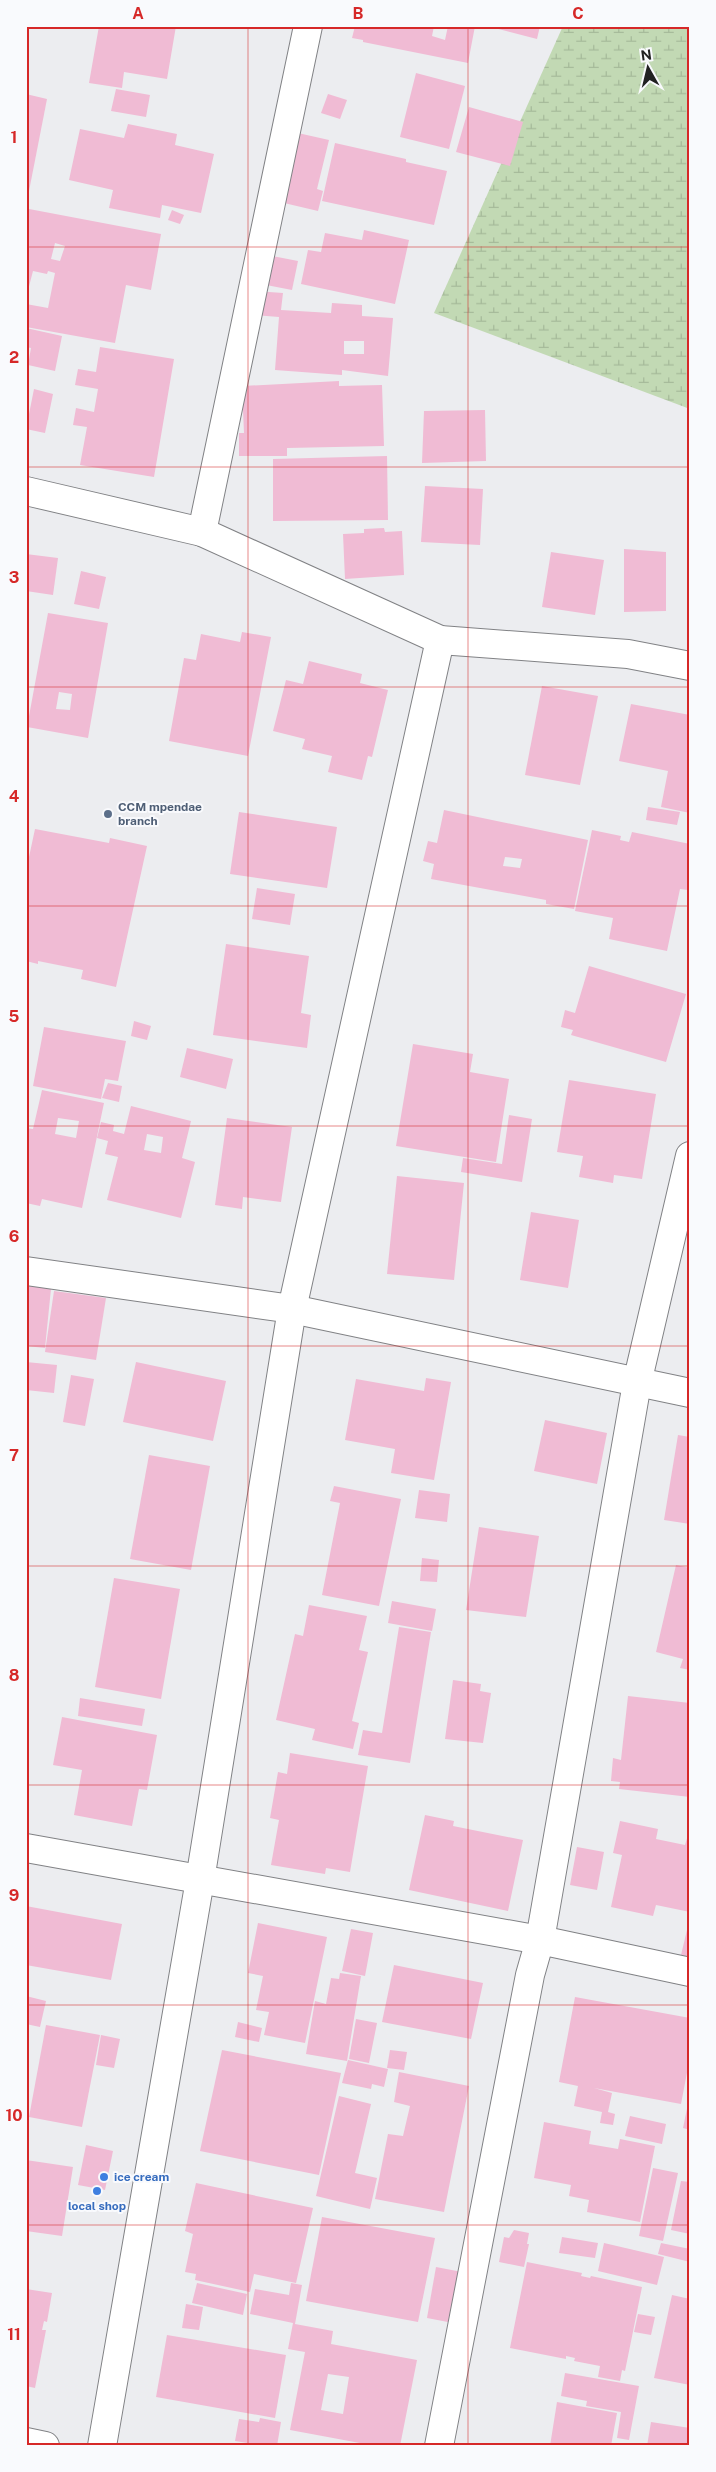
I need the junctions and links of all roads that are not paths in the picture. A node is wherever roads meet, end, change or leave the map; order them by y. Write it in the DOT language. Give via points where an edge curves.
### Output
graph roads {
  1 [pos="308,26"];
  2 [pos="26,491"];
  3 [pos="202,532"];
  4 [pos="440,640"];
  5 [pos="690,666"];
  6 [pos="690,1156"];
  7 [pos="26,1271"];
  8 [pos="292,1309"];
  9 [pos="637,1383"];
  10 [pos="690,1393"];
  11 [pos="26,1848"];
  12 [pos="200,1880"];
  13 [pos="540,1940"];
  14 [pos="690,1972"];
  15 [pos="26,2442"];
  16 [pos="45,2446"];
  17 [pos="102,2446"];
  18 [pos="439,2446"];
  1 -- 3 [label="street"];
  2 -- 3 [label="street"];
  3 -- 4 [label="street"];
  4 -- 5 [label="street" via="628,654"];
  4 -- 8 [label="street"];
  6 -- 9 [label="street"];
  7 -- 8 [label="street"];
  8 -- 9 [label="street"];
  8 -- 12 [label="street"];
  9 -- 10 [label="street"];
  9 -- 13 [label="street"];
  11 -- 12 [label="street"];
  12 -- 13 [label="street"];
  12 -- 17 [label="street"];
  13 -- 14 [label="street"];
  13 -- 18 [label="street" via="530,1975"];
  15 -- 16 [label="street"];
}
